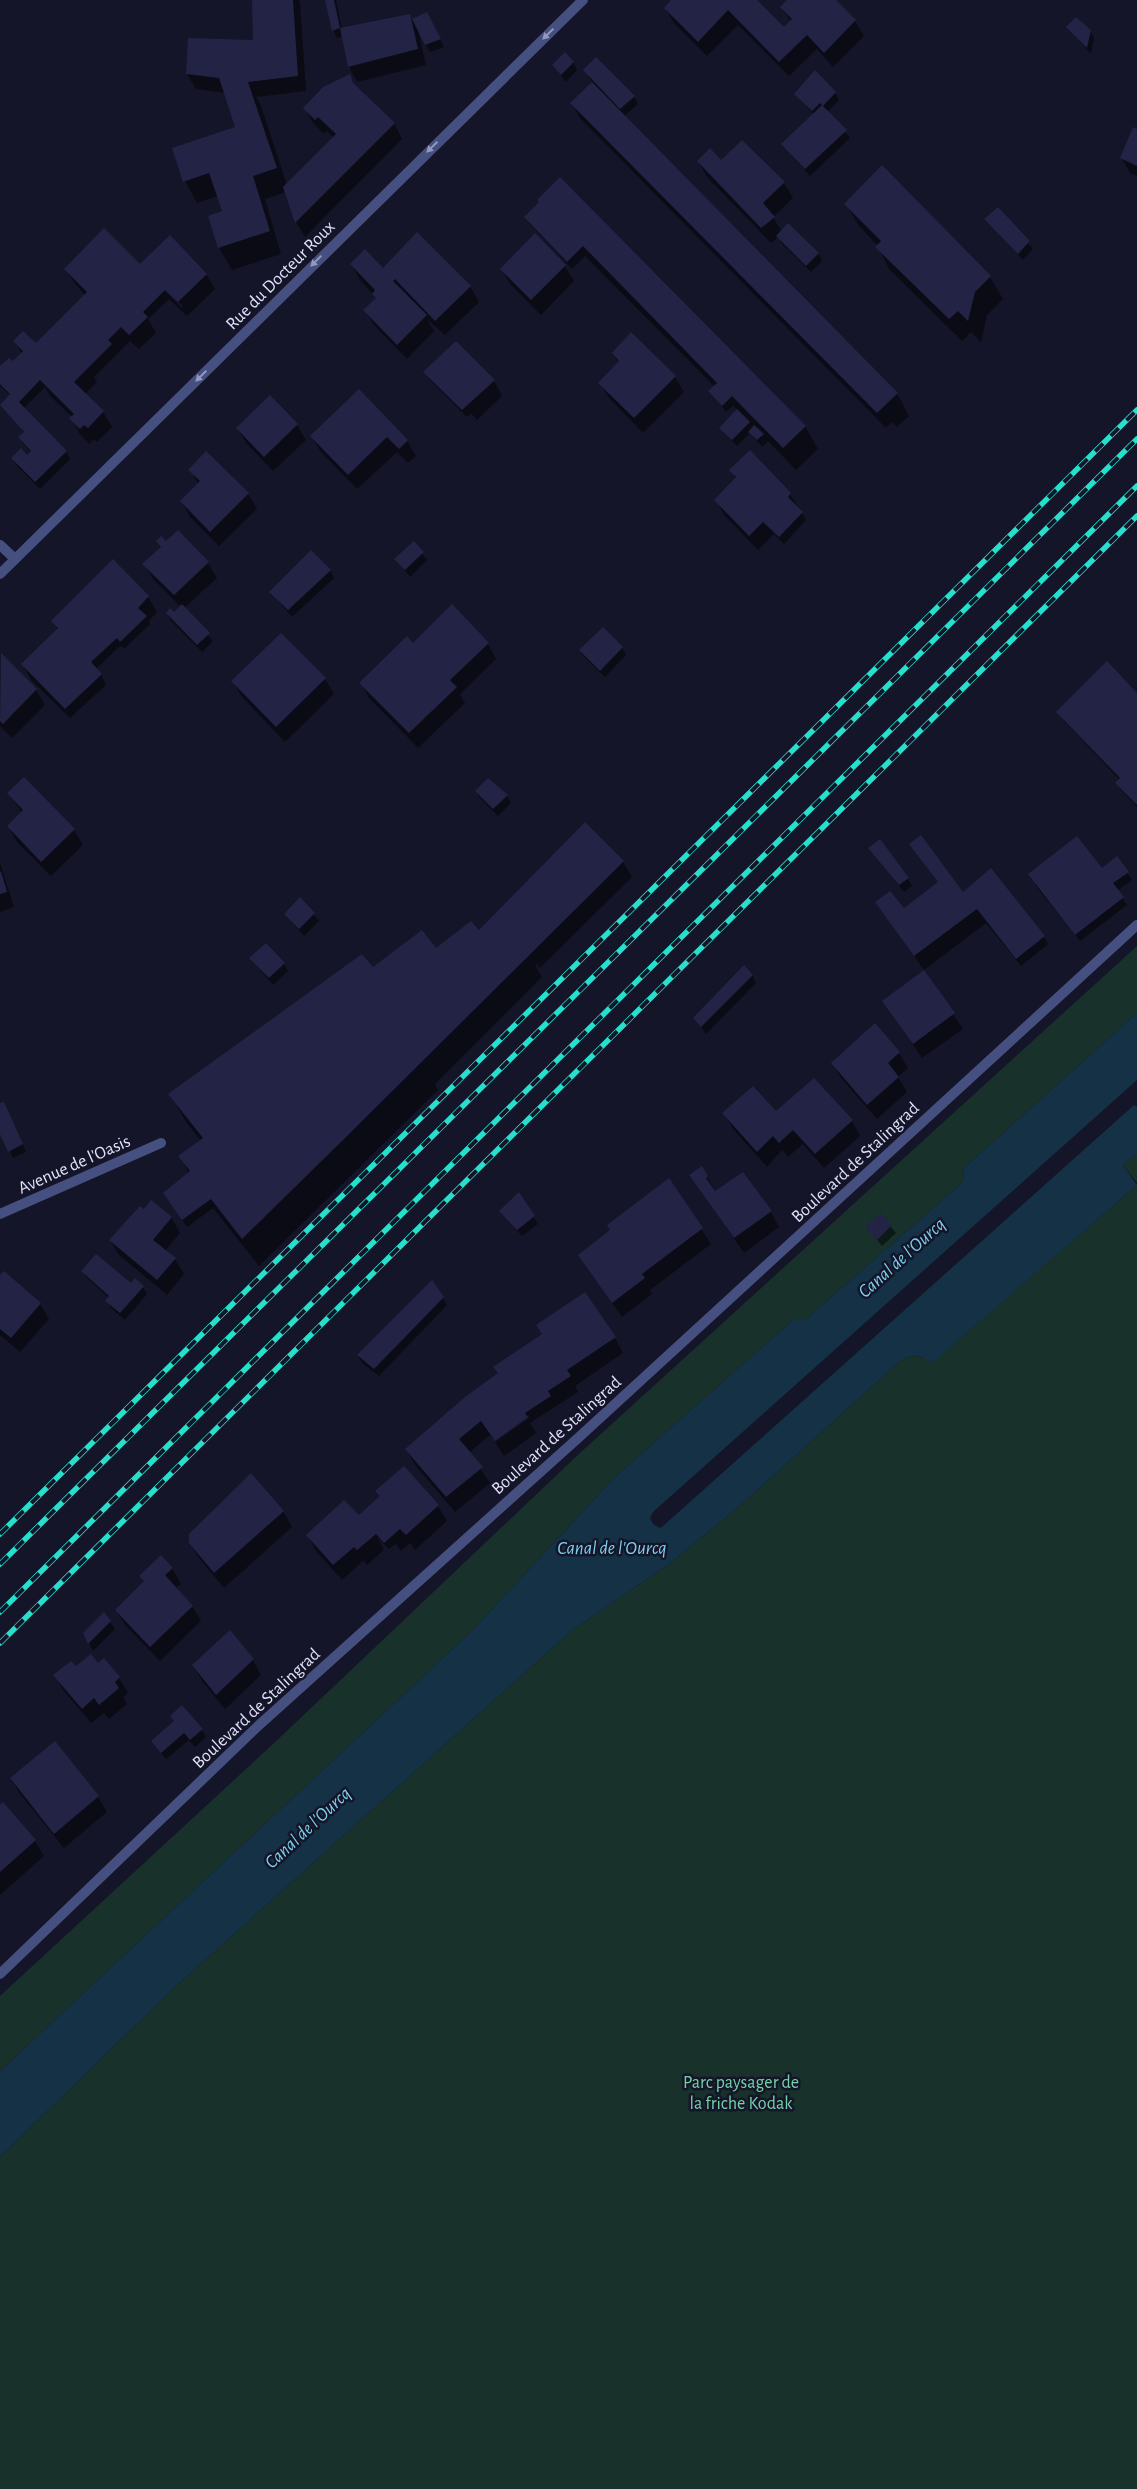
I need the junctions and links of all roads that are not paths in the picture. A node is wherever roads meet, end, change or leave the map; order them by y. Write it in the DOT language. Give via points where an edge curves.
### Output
graph roads {
  1 [pos="583,0"];
  2 [pos="0,545"];
  3 [pos="15,559"];
  4 [pos="0,574"];
  5 [pos="1137,925"];
  6 [pos="161,1143"];
  7 [pos="0,1214"];
  8 [pos="0,1974"];
  1 -- 3 [label="street, Rue du Docteur Roux, one-way"];
  2 -- 3 [label="street"];
  3 -- 4 [label="street, Rue du Docteur Roux"];
  5 -- 8 [label="street, Boulevard de Stalingrad" via="258,1726"];
  6 -- 7 [label="street, Avenue de l'Oasis"];
}
